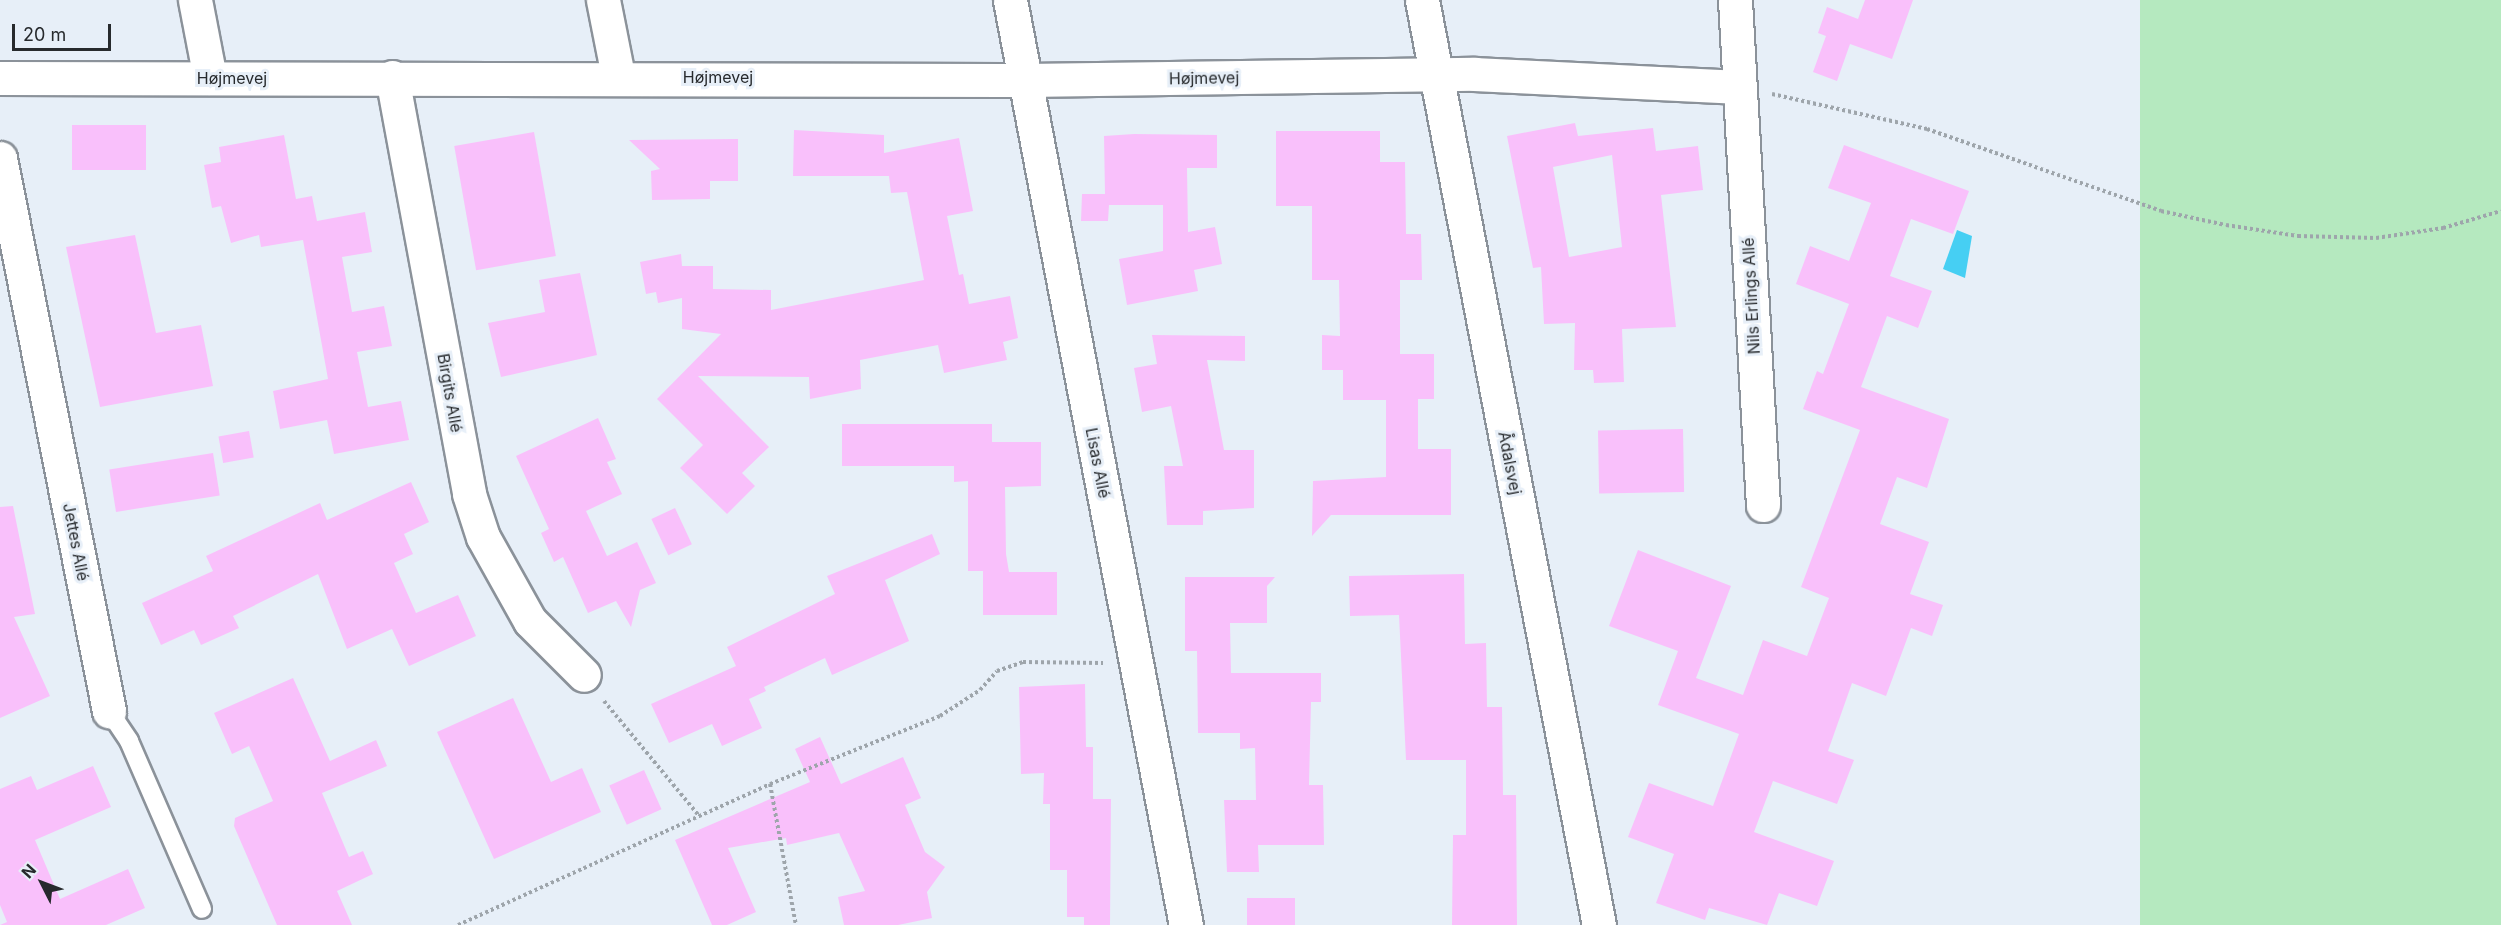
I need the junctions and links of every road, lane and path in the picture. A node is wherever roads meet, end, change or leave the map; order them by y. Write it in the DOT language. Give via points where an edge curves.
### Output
graph roads {
  1 [pos="195,0"];
  2 [pos="603,0"];
  3 [pos="1010,0"];
  4 [pos="1422,0"];
  5 [pos="1734,0"];
  6 [pos="1437,75"];
  7 [pos="618,76"];
  8 [pos="393,77"];
  9 [pos="0,78"];
  10 [pos="210,78"];
  11 [pos="1025,80"];
  12 [pos="1740,87"];
  13 [pos="0,158"];
  14 [pos="2501,211"];
  15 [pos="1763,506"];
  16 [pos="1136,663"];
  17 [pos="584,675"];
  18 [pos="109,711"];
  19 [pos="770,784"];
  20 [pos="699,816"];
  21 [pos="202,909"];
  22 [pos="458,925"];
  23 [pos="796,925"];
  24 [pos="1186,925"];
  25 [pos="1599,925"];
  1 -- 10 [label="street"];
  2 -- 7 [label="street"];
  3 -- 11 [label="street, Lisas Allé"];
  4 -- 6 [label="street, Ådalsvej"];
  5 -- 12 [label="street, Nils Erlings Allé"];
  6 -- 11 [label="street, Højmevej"];
  6 -- 12 [label="street" via="1562,74"];
  6 -- 25 [label="street, Ådalsvej"];
  7 -- 8 [label="street, Højmevej"];
  7 -- 11 [label="street, Højmevej"];
  8 -- 10 [label="street, Højmevej"];
  8 -- 17 [label="street, Birgits Allé" via="469,494 483,537 530,621"];
  9 -- 10 [label="street, Højmevej"];
  11 -- 16 [label="street, Lisas Allé"];
  12 -- 14 [label="path" via="1927,129 2161,211 2226,225 2298,236 2376,238 2443,228"];
  12 -- 15 [label="street, Nils Erlings Allé"];
  13 -- 18 [label="street, Jettes Allé"];
  16 -- 19 [label="path" via="1023,662 997,671 980,690 940,716"];
  16 -- 24 [label="street, Lisas Allé"];
  17 -- 20 [label="path"];
  18 -- 21 [label="lane, Jettes Allé" via="129,741"];
  19 -- 20 [label="path"];
  19 -- 23 [label="path"];
  20 -- 22 [label="path"];
}
